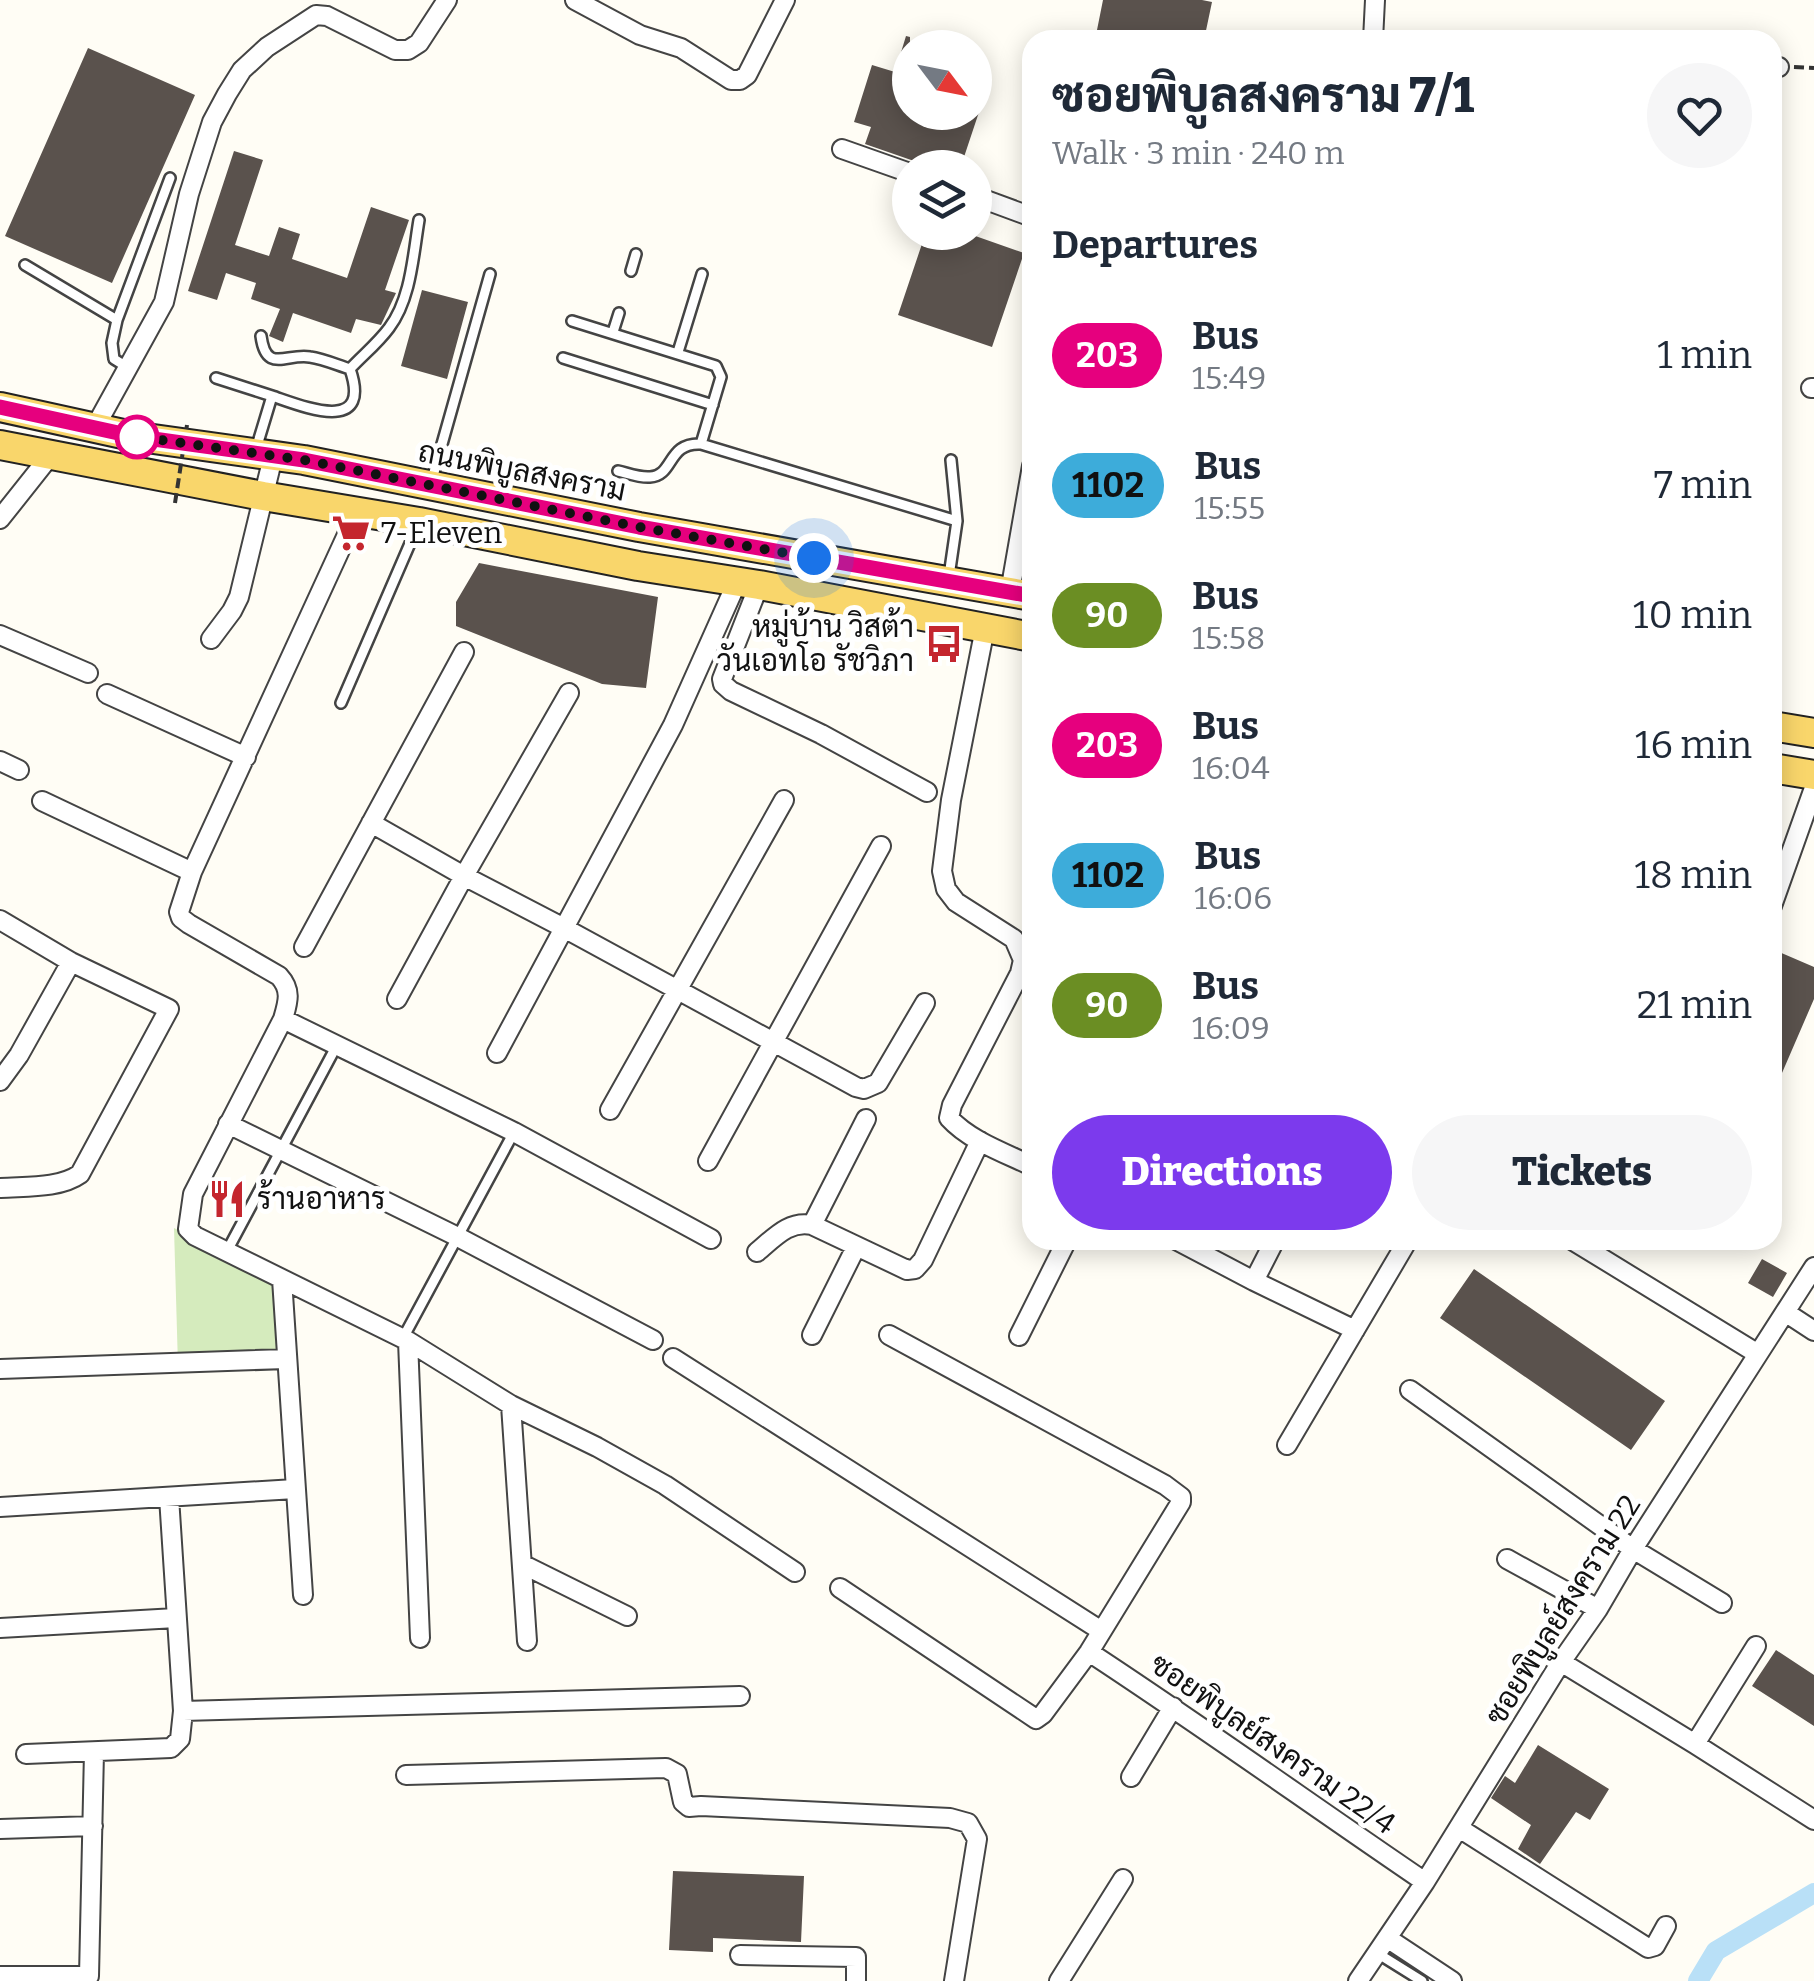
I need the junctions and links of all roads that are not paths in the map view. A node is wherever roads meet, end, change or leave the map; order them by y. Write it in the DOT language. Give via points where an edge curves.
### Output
graph roads {
  1 [pos="447,0"];
  2 [pos="576,0"];
  3 [pos="785,0"];
  4 [pos="1375,0"];
  5 [pos="1374,30"];
  6 [pos="842,150"];
  7 [pos="892,168"];
  8 [pos="170,178"];
  9 [pos="992,202"];
  10 [pos="1022,213"];
  11 [pos="419,220"];
  12 [pos="636,254"];
  13 [pos="25,265"];
  14 [pos="631,271"];
  15 [pos="490,274"];
  16 [pos="702,274"];
  17 [pos="619,313"];
  18 [pos="117,320"];
  19 [pos="572,320"];
  20 [pos="613,332"];
  21 [pos="261,336"];
  22 [pos="678,352"];
  23 [pos="563,358"];
  24 [pos="128,368"];
  25 [pos="350,369"];
  26 [pos="216,378"];
  27 [pos="272,396"];
  28 [pos="713,405"];
  29 [pos="0,407"];
  30 [pos="94,429"];
  31 [pos="195,436"];
  32 [pos="700,444"];
  33 [pos="0,445"];
  34 [pos="264,455"];
  35 [pos="50,456"];
  36 [pos="951,460"];
  37 [pos="618,470"];
  38 [pos="430,486"];
  39 [pos="183,493"];
  40 [pos="264,496"];
  41 [pos="358,513"];
  42 [pos="0,519"];
  43 [pos="957,521"];
  44 [pos="420,522"];
  45 [pos="948,581"];
  46 [pos="748,584"];
  47 [pos="1021,594"];
  48 [pos="985,628"];
  49 [pos="0,635"];
  50 [pos="1022,635"];
  51 [pos="211,639"];
  52 [pos="464,652"];
  53 [pos="88,673"];
  54 [pos="569,693"];
  55 [pos="107,694"];
  56 [pos="340,703"];
  57 [pos="1782,728"];
  58 [pos="1814,733"];
  59 [pos="246,756"];
  60 [pos="0,762"];
  61 [pos="1782,769"];
  62 [pos="19,770"];
  63 [pos="1814,774"];
  64 [pos="1814,788"];
  65 [pos="927,792"];
  66 [pos="42,800"];
  67 [pos="784,800"];
  68 [pos="371,823"];
  69 [pos="881,846"];
  70 [pos="192,872"];
  71 [pos="464,876"];
  72 [pos="1782,878"];
  73 [pos="0,920"];
  74 [pos="564,928"];
  75 [pos="304,947"];
  76 [pos="1022,956"];
  77 [pos="71,962"];
  78 [pos="1022,966"];
  79 [pos="679,990"];
  80 [pos="397,999"];
  81 [pos="925,1003"];
  82 [pos="283,1019"];
  83 [pos="774,1043"];
  84 [pos="337,1046"];
  85 [pos="497,1053"];
  86 [pos="0,1082"];
  87 [pos="610,1110"];
  88 [pos="866,1120"];
  89 [pos="228,1124"];
  90 [pos="514,1132"];
  91 [pos="980,1140"];
  92 [pos="281,1150"];
  93 [pos="708,1161"];
  94 [pos="1022,1161"];
  95 [pos="0,1188"];
  96 [pos="812,1226"];
  97 [pos="456,1236"];
  98 [pos="711,1239"];
  99 [pos="856,1246"];
  100 [pos="1062,1250"];
  101 [pos="1195,1250"];
  102 [pos="1270,1250"];
  103 [pos="1402,1250"];
  104 [pos="1588,1250"];
  105 [pos="227,1251"];
  106 [pos="757,1252"];
  107 [pos="1814,1267"];
  108 [pos="282,1279"];
  109 [pos="1254,1281"];
  110 [pos="1785,1312"];
  111 [pos="1355,1330"];
  112 [pos="1814,1331"];
  113 [pos="812,1335"];
  114 [pos="889,1335"];
  115 [pos="1019,1336"];
  116 [pos="406,1339"];
  117 [pos="654,1340"];
  118 [pos="1758,1354"];
  119 [pos="673,1358"];
  120 [pos="286,1359"];
  121 [pos="0,1369"];
  122 [pos="1410,1390"];
  123 [pos="511,1406"];
  124 [pos="1288,1445"];
  125 [pos="296,1489"];
  126 [pos="168,1496"];
  127 [pos="0,1507"];
  128 [pos="1633,1549"];
  129 [pos="1507,1558"];
  130 [pos="522,1564"];
  131 [pos="795,1572"];
  132 [pos="840,1588"];
  133 [pos="303,1595"];
  134 [pos="1722,1603"];
  135 [pos="1598,1609"];
  136 [pos="628,1616"];
  137 [pos="176,1618"];
  138 [pos="0,1628"];
  139 [pos="1100,1630"];
  140 [pos="420,1638"];
  141 [pos="528,1640"];
  142 [pos="1756,1646"];
  143 [pos="1088,1652"];
  144 [pos="1561,1662"];
  145 [pos="740,1696"];
  146 [pos="1173,1707"];
  147 [pos="183,1711"];
  148 [pos="1695,1744"];
  149 [pos="94,1752"];
  150 [pos="26,1754"];
  151 [pos="406,1775"];
  152 [pos="1130,1777"];
  153 [pos="1814,1820"];
  154 [pos="92,1826"];
  155 [pos="1459,1828"];
  156 [pos="0,1829"];
  157 [pos="1123,1879"];
  158 [pos="1425,1882"];
  159 [pos="1666,1926"];
  160 [pos="1382,1945"];
  161 [pos="740,1956"];
  162 [pos="0,1976"];
  163 [pos="856,1981"];
  164 [pos="954,1981"];
  165 [pos="1059,1981"];
  166 [pos="1358,1981"];
  167 [pos="1422,1981"];
  168 [pos="1452,1981"];
  1 -- 24 [label="street" via="408,50 316,15 242,70 212,122 164,302"];
  2 -- 3 [label="street" via="740,80"];
  4 -- 5 [label="street"];
  6 -- 7 [label="street"];
  8 -- 18 [label="lane"];
  9 -- 10 [label="street"];
  11 -- 25 [label="lane" via="408,286 391,326"];
  12 -- 14 [label="lane"];
  13 -- 18 [label="lane"];
  15 -- 38 [label="lane"];
  16 -- 22 [label="lane"];
  17 -- 20 [label="lane"];
  18 -- 24 [label="lane" via="112,352"];
  19 -- 20 [label="lane"];
  20 -- 22 [label="lane"];
  21 -- 25 [label="lane" via="271,358 312,357"];
  22 -- 28 [label="lane" via="720,370"];
  23 -- 28 [label="lane"];
  24 -- 30 [label="street"];
  25 -- 27 [label="lane" via="354,390 342,412"];
  26 -- 27 [label="lane"];
  27 -- 34 [label="lane"];
  28 -- 32 [label="lane"];
  29 -- 30 [label="main road, ถนนพิบูลสงคราม"];
  30 -- 31 [label="main road, ถนนพิบูลสงคราม"];
  31 -- 34 [label="main road, ถนนพิบูลสงคราม"];
  31 -- 39 [label="main road"];
  32 -- 37 [label="lane" via="681,447 655,477"];
  32 -- 43 [label="lane"];
  33 -- 35 [label="main road"];
  34 -- 38 [label="main road, ถนนพิบูลสงคราม"];
  34 -- 40 [label="street"];
  35 -- 39 [label="main road"];
  35 -- 42 [label="street"];
  36 -- 43 [label="lane"];
  38 -- 45 [label="main road, ถนนพิบูลสงคราม"];
  39 -- 40 [label="main road"];
  40 -- 41 [label="main road"];
  40 -- 51 [label="street" via="236,604"];
  41 -- 44 [label="main road"];
  41 -- 59 [label="street"];
  43 -- 45 [label="lane"];
  44 -- 46 [label="main road"];
  44 -- 56 [label="lane"];
  45 -- 47 [label="main road, ถนนพิบูลสงคราม"];
  46 -- 48 [label="main road"];
  46 -- 65 [label="street" via="723,684"];
  46 -- 74 [label="street"];
  48 -- 50 [label="main road"];
  48 -- 76 [label="street" via="942,871 956,902 1014,939"];
  49 -- 53 [label="street"];
  52 -- 68 [label="street"];
  54 -- 71 [label="street"];
  55 -- 59 [label="street"];
  57 -- 58 [label="main road"];
  59 -- 70 [label="street"];
  60 -- 62 [label="street"];
  61 -- 63 [label="main road"];
  64 -- 72 [label="street"];
  66 -- 70 [label="street"];
  67 -- 79 [label="street"];
  68 -- 71 [label="street"];
  68 -- 75 [label="street"];
  69 -- 83 [label="street"];
  70 -- 82 [label="street" via="182,918 279,976 289,996"];
  71 -- 74 [label="street"];
  71 -- 80 [label="street"];
  73 -- 77 [label="street"];
  74 -- 79 [label="street"];
  74 -- 85 [label="street"];
  77 -- 86 [label="street"];
  77 -- 95 [label="street" via="169,1008 80,1174"];
  78 -- 91 [label="street" via="952,1105 950,1118"];
  79 -- 83 [label="street"];
  79 -- 87 [label="street"];
  81 -- 83 [label="street" via="871,1088 856,1087"];
  82 -- 84 [label="street"];
  82 -- 89 [label="street"];
  83 -- 93 [label="street"];
  84 -- 90 [label="street"];
  84 -- 92 [label="lane"];
  88 -- 96 [label="street"];
  89 -- 92 [label="street"];
  89 -- 105 [label="street" via="193,1194 188,1219 195,1236"];
  90 -- 97 [label="lane"];
  90 -- 98 [label="street"];
  91 -- 94 [label="street"];
  91 -- 99 [label="street" via="915,1269"];
  92 -- 97 [label="street"];
  92 -- 105 [label="lane"];
  96 -- 99 [label="street"];
  96 -- 106 [label="street" via="794,1224"];
  97 -- 116 [label="lane"];
  97 -- 117 [label="street"];
  99 -- 113 [label="street"];
  100 -- 115 [label="street"];
  101 -- 109 [label="street"];
  102 -- 109 [label="street"];
  103 -- 111 [label="street"];
  104 -- 118 [label="street"];
  105 -- 108 [label="street"];
  107 -- 110 [label="street, ซอยพิบูลย์สงคราม 22"];
  108 -- 116 [label="street"];
  108 -- 120 [label="street"];
  109 -- 111 [label="street"];
  110 -- 112 [label="street"];
  110 -- 118 [label="street, ซอยพิบูลย์สงคราม 22"];
  111 -- 124 [label="street"];
  114 -- 139 [label="street" via="1181,1497"];
  116 -- 123 [label="street"];
  116 -- 140 [label="street"];
  118 -- 128 [label="street, ซอยพิบูลย์สงคราม 22"];
  119 -- 139 [label="street"];
  120 -- 121 [label="street"];
  120 -- 125 [label="street"];
  122 -- 128 [label="street"];
  123 -- 130 [label="street"];
  123 -- 131 [label="street" via="665,1484"];
  125 -- 126 [label="street"];
  125 -- 133 [label="street"];
  126 -- 127 [label="street"];
  126 -- 137 [label="street"];
  128 -- 134 [label="street"];
  128 -- 135 [label="street, ซอยพิบูลย์สงคราม 22"];
  129 -- 135 [label="street"];
  130 -- 136 [label="street"];
  130 -- 141 [label="street"];
  132 -- 143 [label="street" via="1036,1719"];
  135 -- 144 [label="street, ซอยพิบูลย์สงคราม 22"];
  137 -- 138 [label="street"];
  137 -- 147 [label="street"];
  139 -- 143 [label="street"];
  142 -- 148 [label="street"];
  143 -- 146 [label="street, ซอยพิบูลย์สงคราม 22/4"];
  144 -- 148 [label="street"];
  144 -- 155 [label="street, ซอยพิบูลย์สงคราม 22"];
  145 -- 147 [label="street"];
  146 -- 152 [label="street"];
  146 -- 158 [label="street, ซอยพิบูลย์สงคราม 22/4"];
  147 -- 149 [label="street" via="180,1740 171,1748"];
  148 -- 153 [label="street"];
  149 -- 150 [label="street"];
  149 -- 154 [label="street"];
  151 -- 164 [label="street" via="666,1768 677,1774 689,1807 968,1823 977,1839"];
  154 -- 156 [label="street"];
  154 -- 162 [label="street" via="89,1976"];
  155 -- 158 [label="street, ซอยพิบูลย์สงคราม 22"];
  155 -- 159 [label="street" via="1648,1948"];
  157 -- 165 [label="street"];
  158 -- 160 [label="street, ซอยพิบูลย์สงคราม 22"];
  160 -- 166 [label="street, ซอยพิบูลย์สงคราม 22"];
  160 -- 167 [label="lane"];
  160 -- 168 [label="street"];
  161 -- 163 [label="street" via="856,1958"];
}
